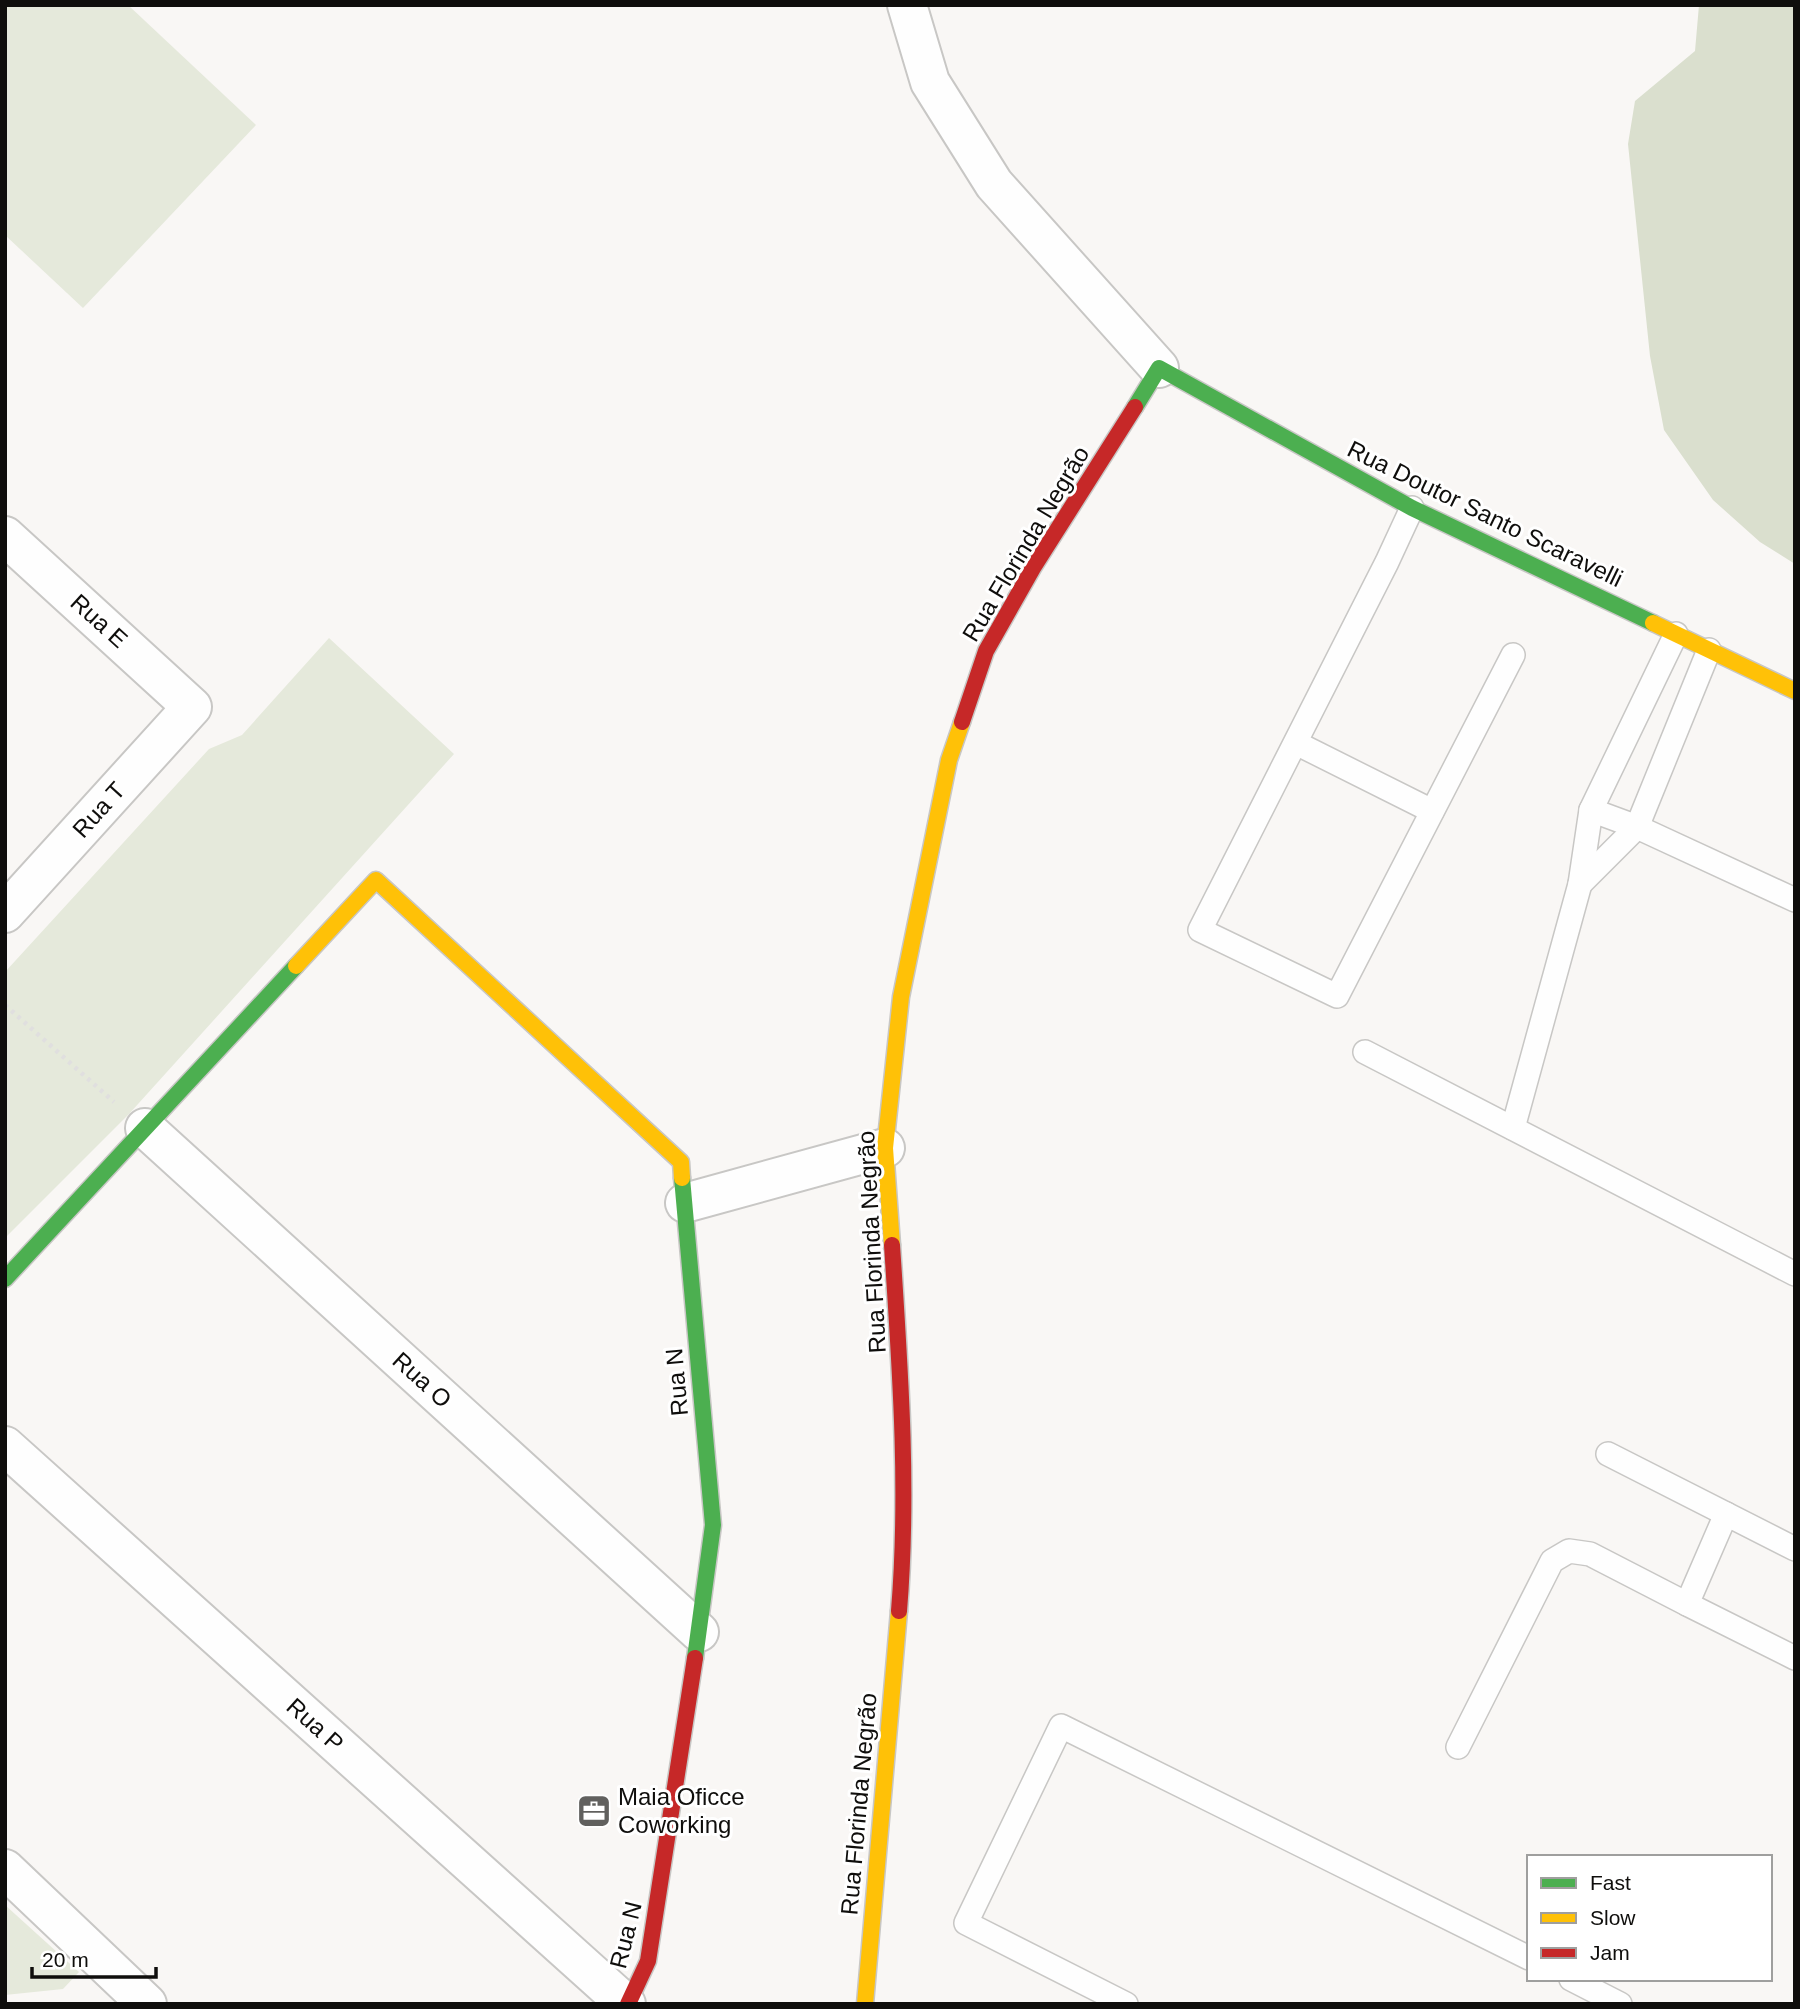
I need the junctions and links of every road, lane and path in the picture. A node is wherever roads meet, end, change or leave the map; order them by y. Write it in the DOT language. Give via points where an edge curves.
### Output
graph roads {
  1 [pos="906,5"];
  2 [pos="1159,368"];
  3 [pos="1412,508"];
  4 [pos="5,536"];
  5 [pos="1676,634"];
  6 [pos="1709,650"];
  7 [pos="1513,654"];
  8 [pos="1795,691"];
  9 [pos="192,707"];
  10 [pos="1296,744"];
  11 [pos="1591,810"];
  12 [pos="1432,811"];
  13 [pos="1637,827"];
  14 [pos="1580,884"];
  15 [pos="1795,900"];
  16 [pos="5,913"];
  17 [pos="5,1005"];
  18 [pos="1365,1052"];
  19 [pos="145,1128"];
  20 [pos="1513,1128"];
  21 [pos="885,1148"];
  22 [pos="685,1203"];
  23 [pos="1795,1274"];
  24 [pos="5,1279"];
  25 [pos="5,1446"];
  26 [pos="1608,1454"];
  27 [pos="1726,1514"];
  28 [pos="1795,1549"];
  29 [pos="1687,1604"];
  30 [pos="699,1632"];
  31 [pos="1795,1658"];
  32 [pos="1458,1748"];
  33 [pos="5,1869"];
  34 [pos="1527,1957"];
  35 [pos="1575,1981"];
  36 [pos="145,2004"];
  37 [pos="627,2004"];
  38 [pos="865,2004"];
  39 [pos="1126,2004"];
  40 [pos="1620,2004"];
  1 -- 2 [label="street" via="930,82 994,184"];
  2 -- 3 [label="street, Rua Doutor Santo Scaravelli"];
  2 -- 21 [label="street, Rua Florinda Negrão" via="986,651 949,760 901,997"];
  3 -- 5 [label="street, Rua Doutor Santo Scaravelli"];
  3 -- 10 [label="lane"];
  4 -- 9 [label="street, Rua E"];
  5 -- 6 [label="street, Rua Doutor Santo Scaravelli"];
  5 -- 11 [label="lane"];
  6 -- 8 [label="street, Rua Doutor Santo Scaravelli"];
  6 -- 13 [label="lane"];
  7 -- 12 [label="lane"];
  9 -- 16 [label="street, Rua T"];
  10 -- 12 [label="lane"];
  10 -- 12 [label="lane" via="1200,930 1337,996"];
  11 -- 13 [label="lane"];
  11 -- 14 [label="lane"];
  13 -- 14 [label="lane"];
  13 -- 15 [label="lane"];
  14 -- 20 [label="lane"];
  17 -- 19 [label="path"];
  18 -- 20 [label="lane"];
  19 -- 22 [label="street, Rua N" via="376,880 681,1162"];
  19 -- 24 [label="street"];
  19 -- 30 [label="street, Rua O"];
  20 -- 23 [label="lane"];
  21 -- 22 [label="street"];
  21 -- 38 [label="street, Rua Florinda Negrão" via="903,1404 902,1572"];
  22 -- 30 [label="street, Rua N" via="713,1525"];
  25 -- 37 [label="street, Rua P"];
  26 -- 27 [label="lane"];
  27 -- 28 [label="lane"];
  27 -- 29 [label="lane"];
  29 -- 31 [label="lane"];
  29 -- 32 [label="lane" via="1590,1554 1569,1551 1552,1561"];
  30 -- 37 [label="street, Rua N" via="648,1961"];
  33 -- 36 [label="street"];
  34 -- 39 [label="lane" via="1061,1726 966,1923"];
  35 -- 40 [label="lane"];
}
